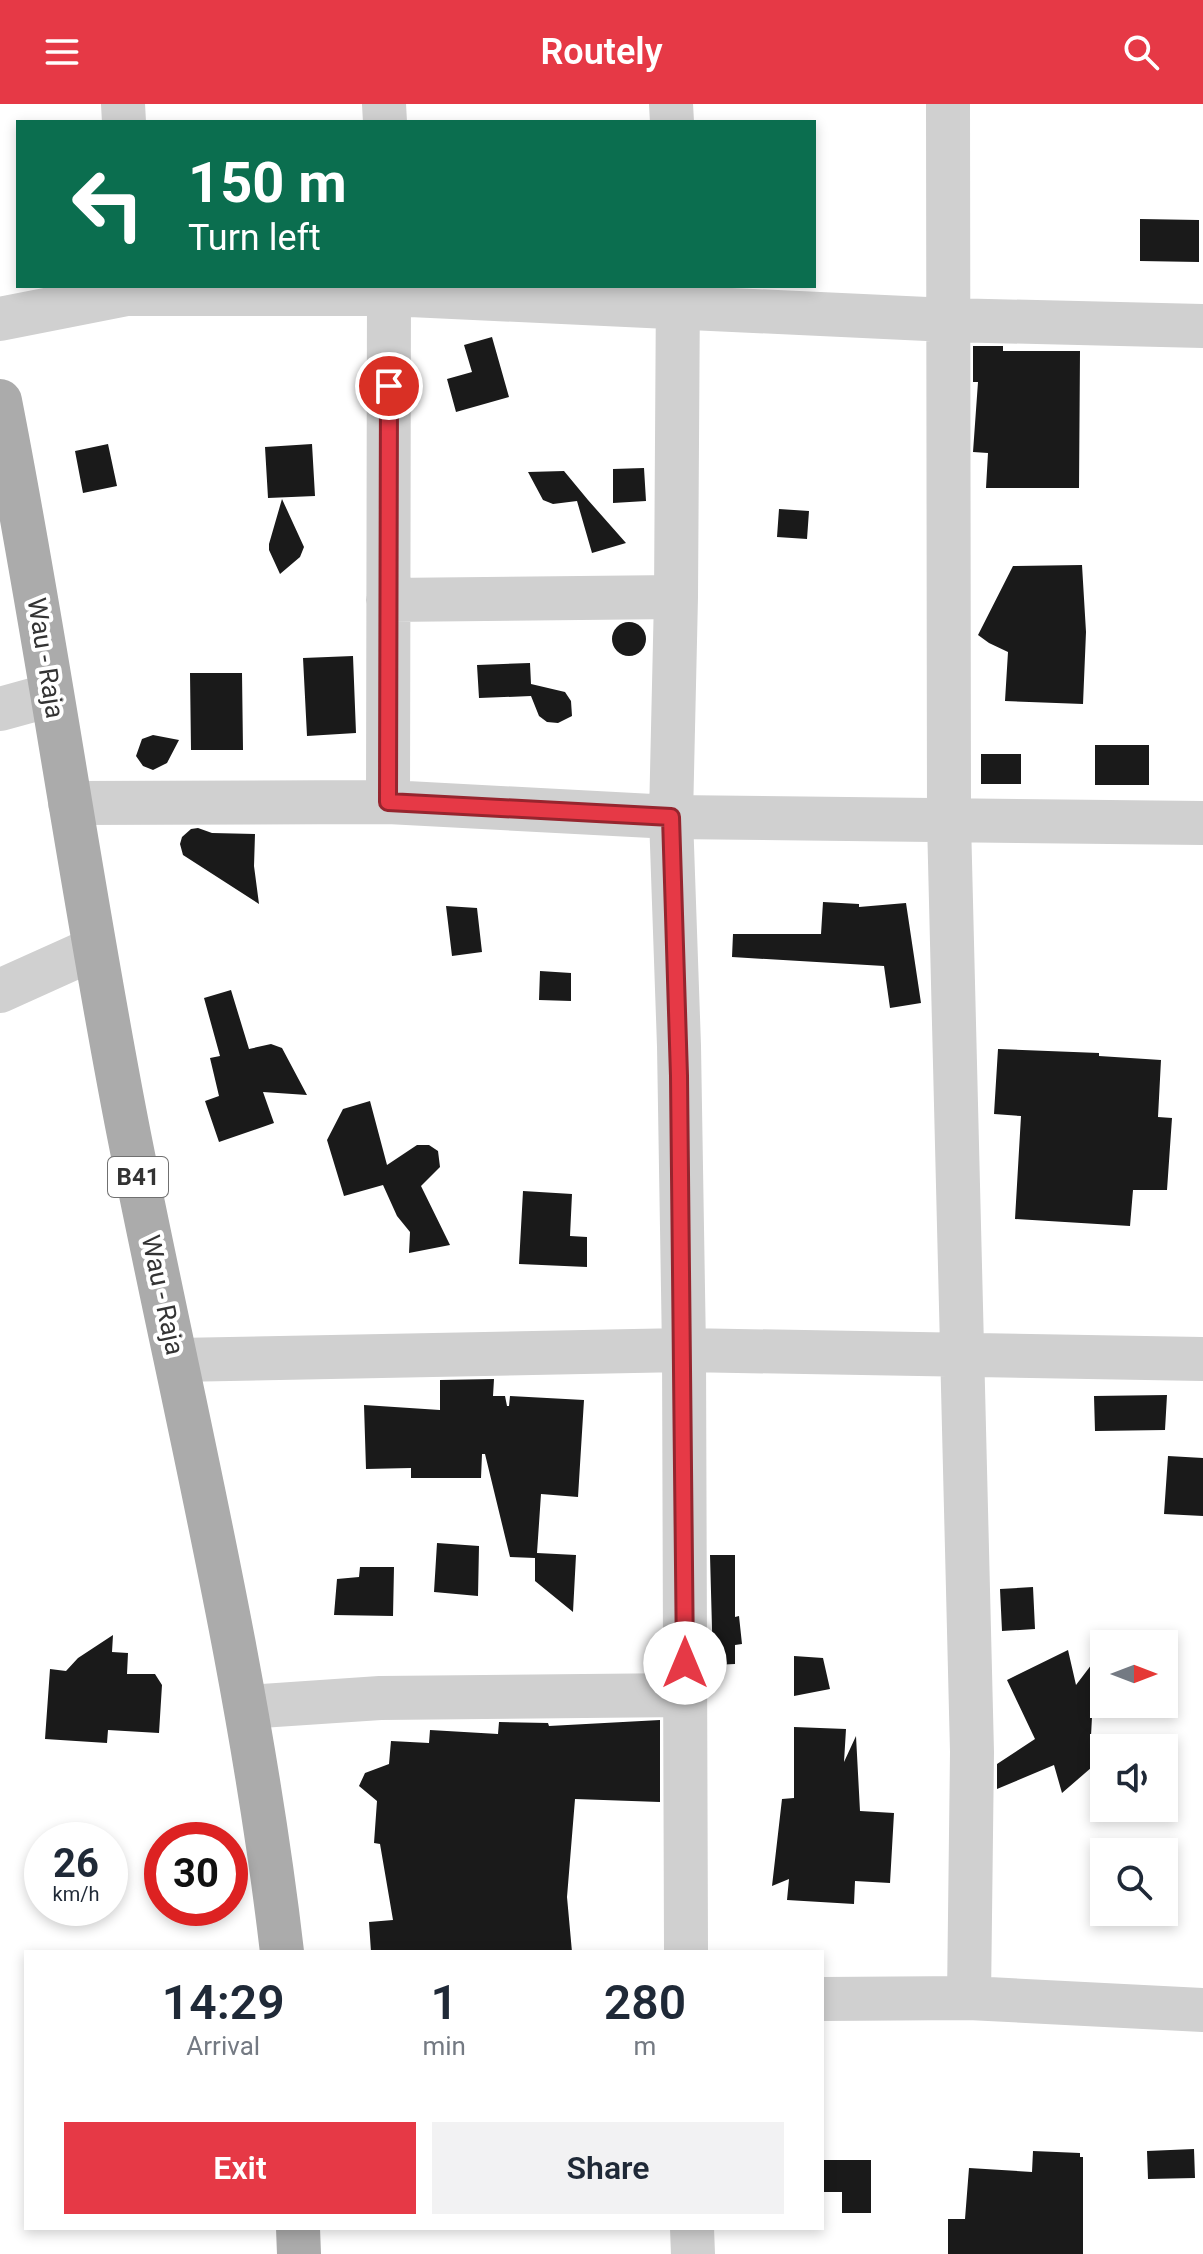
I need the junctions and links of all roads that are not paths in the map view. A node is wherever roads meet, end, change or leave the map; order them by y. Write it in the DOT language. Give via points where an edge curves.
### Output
graph roads {
  1 [pos="948,104"];
  2 [pos="127,290"];
  3 [pos="389,290"];
  4 [pos="679,297"];
  5 [pos="0,319"];
  6 [pos="948,320"];
  7 [pos="1203,326"];
  8 [pos="0,401"];
  9 [pos="676,597"];
  10 [pos="388,600"];
  11 [pos="51,695"];
  12 [pos="0,709"];
  13 [pos="388,802"];
  14 [pos="70,803"];
  15 [pos="671,817"];
  16 [pos="949,821"];
  17 [pos="1203,823"];
  18 [pos="93,949"];
  19 [pos="0,991"];
  20 [pos="684,1350"];
  21 [pos="961,1355"];
  22 [pos="1203,1359"];
  23 [pos="177,1360"];
  24 [pos="685,1695"];
  25 [pos="246,1707"];
  26 [pos="282,1950"];
  27 [pos="686,1950"];
  28 [pos="969,1998"];
  29 [pos="824,1999"];
  30 [pos="1203,2010"];
  31 [pos="298,2230"];
  32 [pos="692,2230"];
  33 [pos="299,2254"];
  34 [pos="693,2254"];
  1 -- 6 [label="street"];
  2 -- 3 [label="street"];
  2 -- 5 [label="street"];
  3 -- 4 [label="street"];
  3 -- 10 [label="street"];
  4 -- 6 [label="street"];
  4 -- 9 [label="street"];
  6 -- 7 [label="street"];
  6 -- 16 [label="street"];
  8 -- 11 [label="main road, Wau - Raja / B41"];
  9 -- 10 [label="street"];
  9 -- 15 [label="street"];
  10 -- 13 [label="street"];
  11 -- 12 [label="street"];
  11 -- 14 [label="main road, Wau - Raja / B41"];
  13 -- 14 [label="street"];
  13 -- 15 [label="street"];
  14 -- 18 [label="main road, Wau - Raja / B41"];
  15 -- 16 [label="street"];
  15 -- 20 [label="street"];
  16 -- 17 [label="street"];
  16 -- 21 [label="street"];
  18 -- 19 [label="street"];
  18 -- 23 [label="main road, Wau - Raja / B41"];
  20 -- 21 [label="street"];
  20 -- 23 [label="street"];
  20 -- 24 [label="street"];
  21 -- 22 [label="street"];
  21 -- 28 [label="street" via="972,1752"];
  23 -- 25 [label="main road, Wau - Raja / B41"];
  24 -- 25 [label="street" via="380,1698"];
  24 -- 27 [label="street"];
  25 -- 26 [label="main road, Wau - Raja / B41"];
  28 -- 29 [label="street"];
  28 -- 30 [label="street"];
  31 -- 33 [label="main road"];
  32 -- 34 [label="street"];
}
